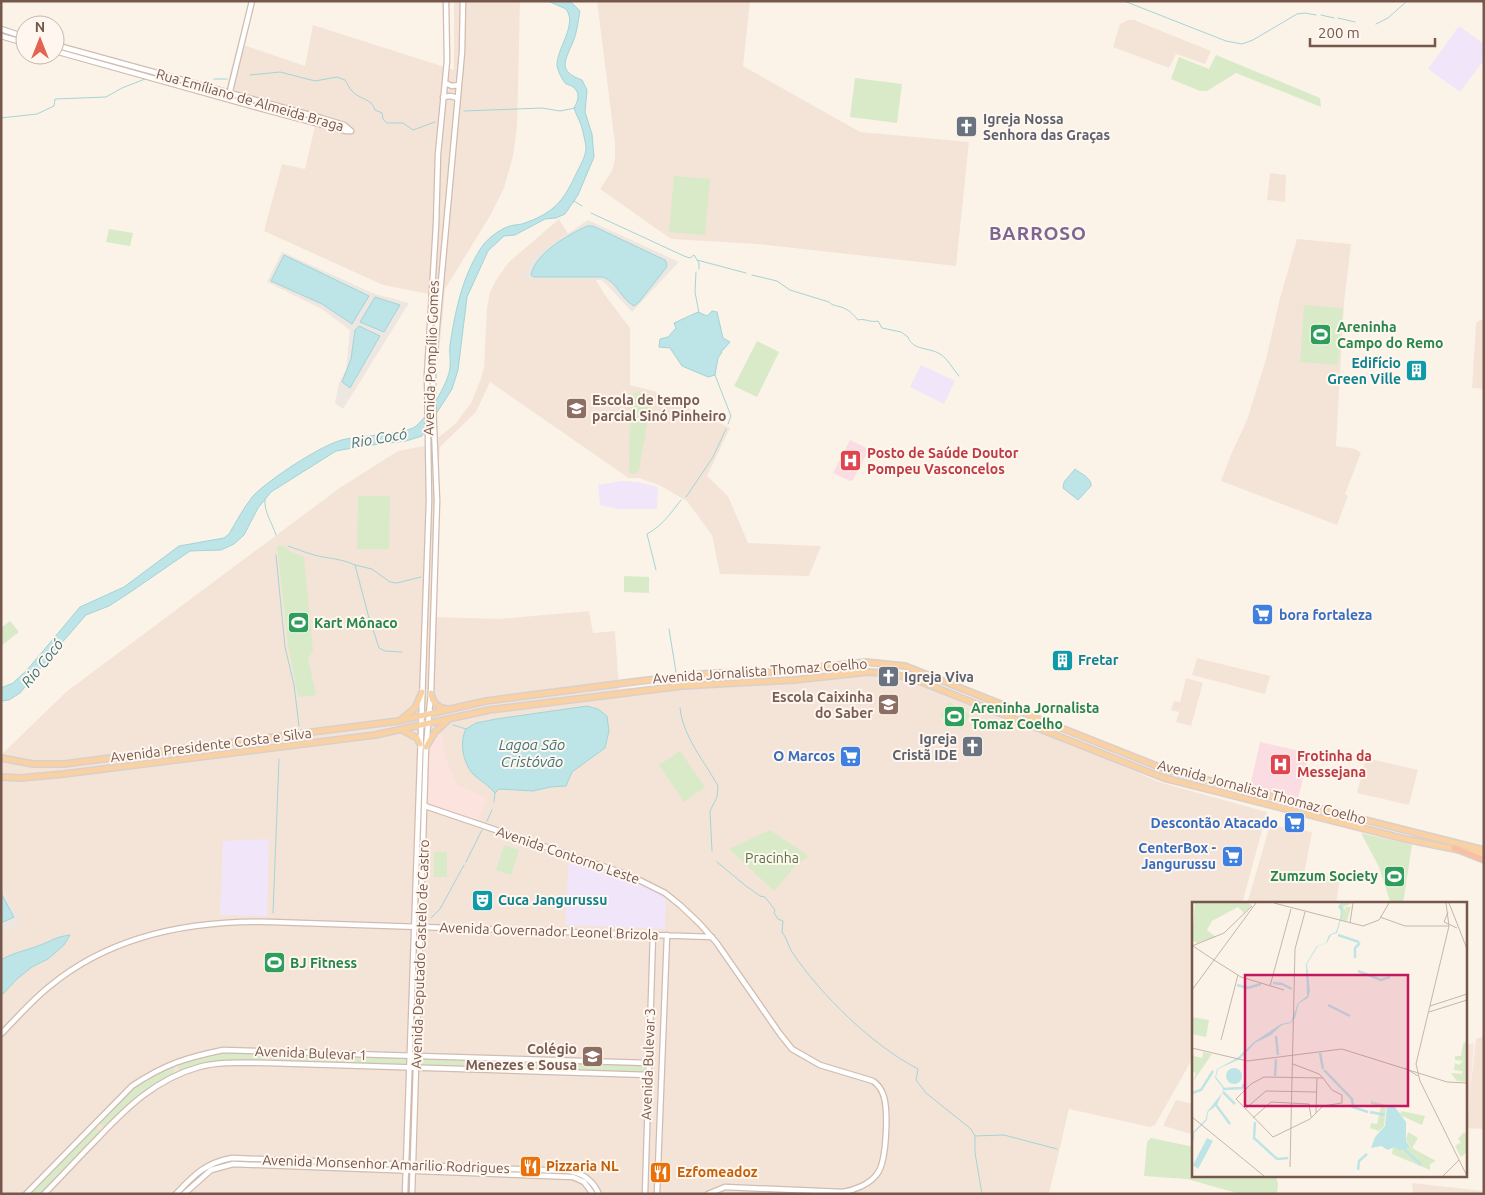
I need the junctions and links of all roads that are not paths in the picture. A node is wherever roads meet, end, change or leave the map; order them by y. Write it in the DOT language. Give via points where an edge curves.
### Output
graph roads {
  1 [pos="252,1"];
  2 [pos="446,1"];
  3 [pos="463,1"];
  4 [pos="1,29"];
  5 [pos="15,34"];
  6 [pos="1,36"];
  7 [pos="15,40"];
  8 [pos="65,48"];
  9 [pos="65,54"];
  10 [pos="445,83"];
  11 [pos="458,85"];
  12 [pos="229,93"];
  13 [pos="443,97"];
  14 [pos="457,98"];
  15 [pos="227,99"];
  16 [pos="430,402"];
  17 [pos="799,669"];
  18 [pos="786,670"];
  19 [pos="800,680"];
  20 [pos="786,681"];
  21 [pos="581,689"];
  22 [pos="569,690"];
  23 [pos="422,692"];
  24 [pos="431,693"];
  25 [pos="582,698"];
  26 [pos="570,700"];
  27 [pos="448,709"];
  28 [pos="429,714"];
  29 [pos="1028,714"];
  30 [pos="421,716"];
  31 [pos="449,720"];
  32 [pos="398,721"];
  33 [pos="1025,722"];
  34 [pos="428,724"];
  35 [pos="421,726"];
  36 [pos="350,727"];
  37 [pos="401,730"];
  38 [pos="350,737"];
  39 [pos="261,739"];
  40 [pos="420,744"];
  41 [pos="214,745"];
  42 [pos="426,747"];
  43 [pos="263,748"];
  44 [pos="216,754"];
  45 [pos="1,758"];
  46 [pos="1167,770"];
  47 [pos="1,777"];
  48 [pos="1164,778"];
  49 [pos="1203,779"];
  50 [pos="1201,787"];
  51 [pos="425,806"];
  52 [pos="1454,848"];
  53 [pos="1484,850"];
  54 [pos="1484,855"];
  55 [pos="416,860"];
  56 [pos="423,860"];
  57 [pos="1484,860"];
  58 [pos="416,870"];
  59 [pos="423,870"];
  60 [pos="413,927"];
  61 [pos="420,927"];
  62 [pos="653,934"];
  63 [pos="667,935"];
  64 [pos="712,937"];
  65 [pos="1,1034"];
  66 [pos="409,1056"];
  67 [pos="417,1056"];
  68 [pos="649,1063"];
  69 [pos="409,1068"];
  70 [pos="416,1068"];
  71 [pos="648,1075"];
  72 [pos="654,1114"];
  73 [pos="413,1164"];
  74 [pos="451,1165"];
  75 [pos="406,1167"];
  76 [pos="413,1170"];
  77 [pos="450,1171"];
  78 [pos="26,1194"];
  79 [pos="44,1194"];
  80 [pos="176,1194"];
  81 [pos="184,1194"];
  82 [pos="405,1194"];
  83 [pos="412,1194"];
  84 [pos="592,1194"];
  85 [pos="599,1194"];
  86 [pos="645,1194"];
  87 [pos="656,1194"];
  88 [pos="708,1194"];
  1 -- 12 [label="street"];
  2 -- 10 [label="street, Avenida Pompílio Gomes"];
  3 -- 11 [label="street, Avenida Pompílio Gomes"];
  4 -- 5 [label="street"];
  6 -- 7 [label="street"];
  8 -- 12 [label="street, Rua Emíliano de Almeida Braga"];
  9 -- 15 [label="street, Rua Emíliano de Almeida Braga"];
  10 -- 11 [label="street"];
  10 -- 13 [label="street, Avenida Pompílio Gomes"];
  11 -- 14 [label="street, Avenida Pompílio Gomes"];
  12 -- 15 [label="street"];
  12 -- 15 [label="street, Rua Emíliano de Almeida Braga" via="348,126 352,131"];
  13 -- 14 [label="street"];
  13 -- 16 [label="street, Avenida Pompílio Gomes" via="429,341"];
  14 -- 16 [label="street, Avenida Pompílio Gomes"];
  16 -- 23 [label="street, Avenida Pompílio Gomes"];
  16 -- 24 [label="street, Avenida Pompílio Gomes" via="437,501"];
  17 -- 18 [label="main road, Avenida Jornalista Thomaz Coelho"];
  17 -- 19 [label="main road"];
  17 -- 29 [label="main road, Avenida Jornalista Thomaz Coelho" via="866,662 905,666"];
  18 -- 20 [label="main road"];
  18 -- 21 [label="main road, Avenida Jornalista Thomaz Coelho" via="696,674"];
  19 -- 20 [label="main road, Avenida Jornalista Thomaz Coelho"];
  19 -- 33 [label="main road, Avenida Jornalista Thomaz Coelho" via="862,672 894,674"];
  20 -- 25 [label="main road, Avenida Jornalista Thomaz Coelho" via="706,684"];
  21 -- 22 [label="main road, Avenida Jornalista Thomaz Coelho"];
  21 -- 25 [label="main road"];
  22 -- 26 [label="main road"];
  22 -- 27 [label="main road, Avenida Jornalista Thomaz Coelho"];
  23 -- 30 [label="street, Avenida Pompílio Gomes"];
  23 -- 32 [label="main road" via="415,708"];
  24 -- 27 [label="main road" via="436,704"];
  24 -- 28 [label="street, Avenida Pompílio Gomes"];
  25 -- 26 [label="main road, Avenida Jornalista Thomaz Coelho"];
  26 -- 31 [label="main road, Avenida Jornalista Thomaz Coelho" via="490,710"];
  27 -- 28 [label="main road, Avenida Jornalista Thomaz Coelho"];
  28 -- 30 [label="main road, Avenida Jornalista Thomaz Coelho"];
  28 -- 34 [label="street, Avenida Deputado Castelo de Castro"];
  29 -- 33 [label="main road"];
  29 -- 46 [label="main road, Avenida Jornalista Thomaz Coelho"];
  30 -- 32 [label="main road, Avenida Presidente Costa e Silva"];
  30 -- 35 [label="street, Avenida Deputado Castelo de Castro"];
  31 -- 34 [label="main road, Avenida Jornalista Thomaz Coelho"];
  31 -- 42 [label="main road" via="435,732"];
  32 -- 36 [label="main road, Avenida Presidente Costa e Silva"];
  33 -- 48 [label="main road, Avenida Jornalista Thomaz Coelho"];
  34 -- 35 [label="main road, Avenida Jornalista Thomaz Coelho"];
  34 -- 42 [label="street, Avenida Deputado Castelo de Castro"];
  35 -- 37 [label="main road, Avenida Presidente Costa e Silva"];
  35 -- 40 [label="street, Avenida Deputado Castelo de Castro"];
  36 -- 38 [label="main road"];
  36 -- 39 [label="main road, Avenida Presidente Costa e Silva"];
  37 -- 38 [label="main road, Avenida Presidente Costa e Silva"];
  37 -- 40 [label="main road" via="417,738"];
  38 -- 43 [label="main road, Avenida Presidente Costa e Silva"];
  39 -- 41 [label="main road, Avenida Presidente Costa e Silva"];
  39 -- 43 [label="main road"];
  40 -- 55 [label="street, Avenida Deputado Castelo de Castro"];
  41 -- 44 [label="main road"];
  41 -- 45 [label="main road, Avenida Presidente Costa e Silva" via="54,764"];
  42 -- 51 [label="street, Avenida Deputado Castelo de Castro"];
  43 -- 44 [label="main road, Avenida Presidente Costa e Silva"];
  44 -- 47 [label="main road, Avenida Presidente Costa e Silva" via="64,774"];
  46 -- 48 [label="main road"];
  46 -- 49 [label="main road, Avenida Jornalista Thomaz Coelho"];
  48 -- 50 [label="main road, Avenida Jornalista Thomaz Coelho"];
  49 -- 50 [label="main road"];
  49 -- 53 [label="main road, Avenida Jornalista Thomaz Coelho"];
  50 -- 52 [label="main road, Avenida Jornalista Thomaz Coelho" via="1404,839"];
  51 -- 56 [label="street, Avenida Deputado Castelo de Castro"];
  51 -- 64 [label="street, Avenida Contorno Leste" via="629,875 665,893"];
  52 -- 54 [label="main road, Avenida Jornalista Thomaz Coelho"];
  52 -- 57 [label="highway"];
  55 -- 56 [label="street"];
  55 -- 58 [label="street, Avenida Deputado Castelo de Castro"];
  56 -- 59 [label="street, Avenida Deputado Castelo de Castro"];
  58 -- 59 [label="street"];
  58 -- 60 [label="street, Avenida Deputado Castelo de Castro"];
  59 -- 61 [label="street, Avenida Deputado Castelo de Castro"];
  60 -- 61 [label="street, Avenida Governador Leonel Brizola"];
  60 -- 65 [label="street, Avenida Governador Leonel Brizola" via="239,922 192,925 149,935 123,943 74,968 50,986"];
  60 -- 66 [label="street, Avenida Deputado Castelo de Castro"];
  61 -- 62 [label="street, Avenida Governador Leonel Brizola"];
  61 -- 67 [label="street, Avenida Deputado Castelo de Castro"];
  62 -- 63 [label="street, Avenida Governador Leonel Brizola"];
  62 -- 68 [label="street, Avenida Bulevar 3"];
  63 -- 64 [label="street, Avenida Governador Leonel Brizola"];
  63 -- 72 [label="street, Avenida Bulevar 3"];
  64 -- 88 [label="street, Avenida Contorno Leste" via="789,1046 812,1061 874,1081 881,1088 886,1119 882,1161 877,1174 854,1189 843,1192 725,1188"];
  66 -- 67 [label="street, Avenida Bulevar 1"];
  66 -- 69 [label="street, Avenida Deputado Castelo de Castro"];
  66 -- 78 [label="street, Avenida Bulevar 1" via="223,1050 174,1062 132,1086"];
  67 -- 68 [label="street, Avenida Bulevar 1"];
  67 -- 70 [label="street, Avenida Deputado Castelo de Castro"];
  68 -- 71 [label="street, Avenida Bulevar 3"];
  69 -- 70 [label="street, Avenida Bulevar 1"];
  69 -- 75 [label="street, Avenida Deputado Castelo de Castro"];
  69 -- 79 [label="street, Avenida Bulevar 1" via="223,1063 178,1074 132,1103"];
  70 -- 71 [label="street, Avenida Bulevar 1"];
  70 -- 73 [label="street, Avenida Deputado Castelo de Castro"];
  71 -- 72 [label="street, Avenida Bulevar 3"];
  72 -- 86 [label="street, Avenida Bulevar 3"];
  72 -- 87 [label="street, Avenida Bulevar 3"];
  73 -- 74 [label="street, Avenida Monsenhor Amarilio Rodrigues"];
  73 -- 75 [label="street, Avenida Monsenhor Amarilio Rodrigues"];
  73 -- 76 [label="street, Avenida Deputado Castelo de Castro"];
  74 -- 77 [label="street"];
  74 -- 85 [label="street, Avenida Monsenhor Amarilio Rodrigues" via="574,1171 592,1182"];
  75 -- 76 [label="street, Avenida Monsenhor Amarilio Rodrigues"];
  75 -- 80 [label="street, Avenida Monsenhor Amarilio Rodrigues" via="232,1158 210,1164"];
  75 -- 81 [label="street, Avenida Monsenhor Amarilio Rodrigues" via="233,1164 211,1170"];
  75 -- 82 [label="street, Avenida Deputado Castelo de Castro"];
  76 -- 77 [label="street, Avenida Monsenhor Amarilio Rodrigues"];
  76 -- 83 [label="street, Avenida Deputado Castelo de Castro"];
  77 -- 84 [label="street, Avenida Monsenhor Amarilio Rodrigues" via="572,1177 584,1182"];
}
